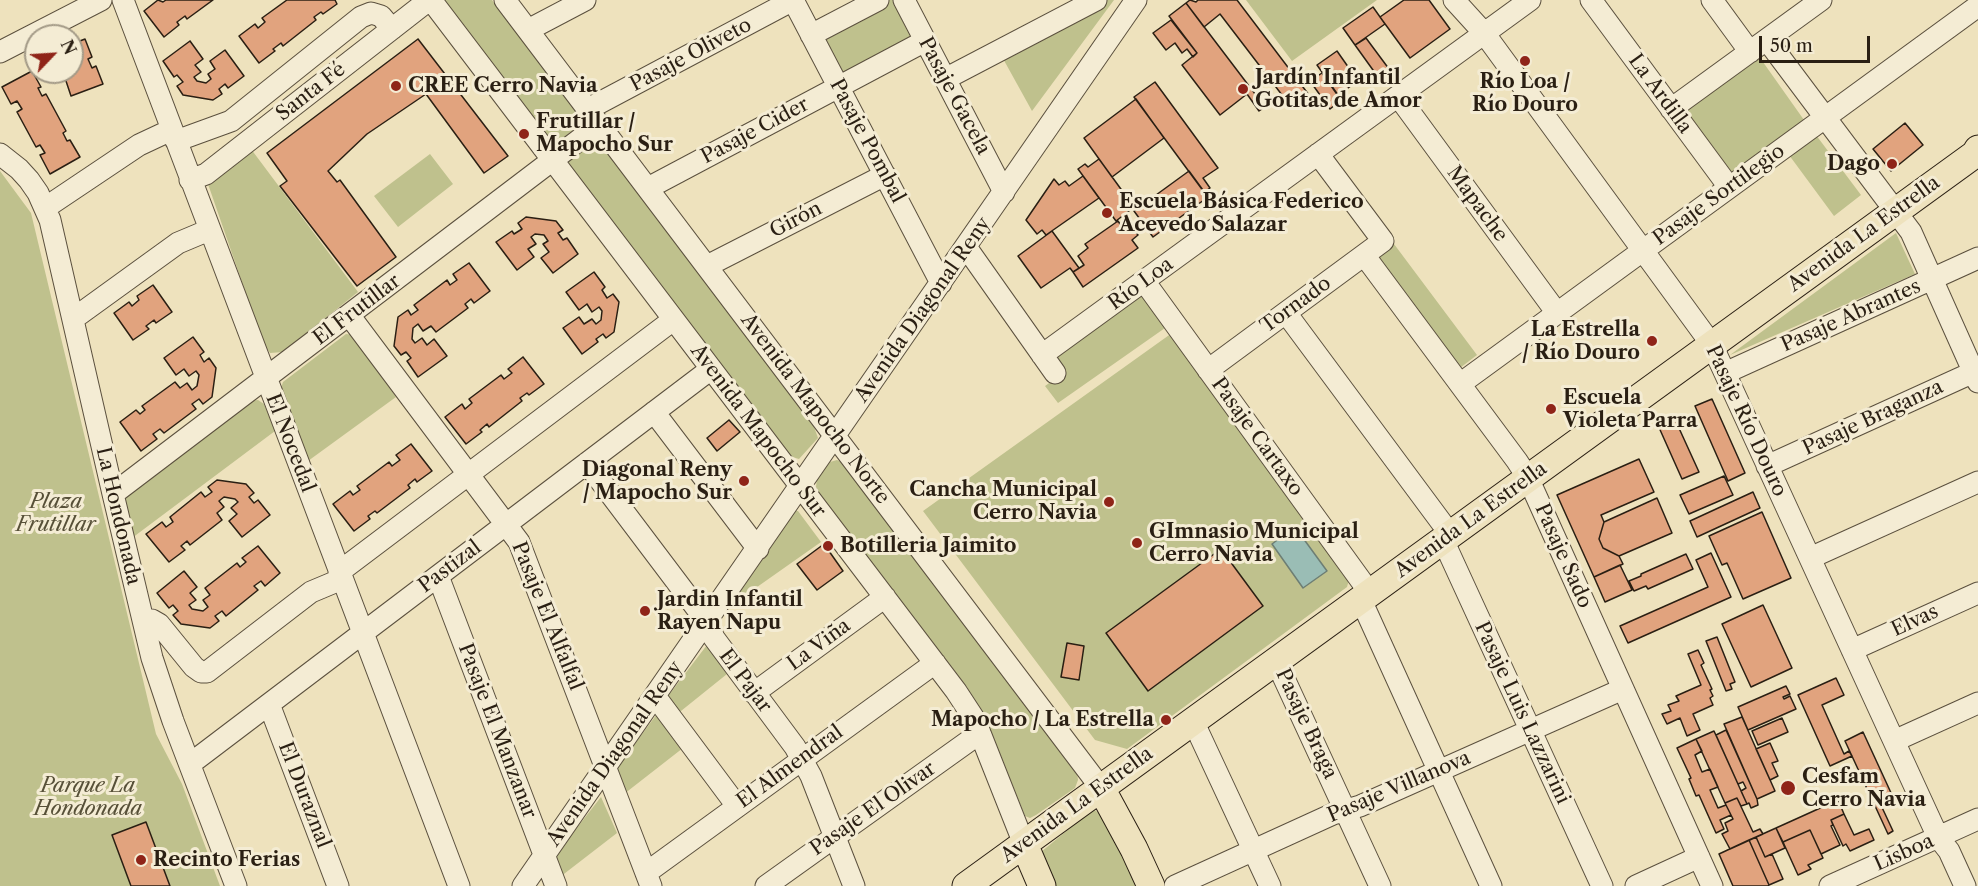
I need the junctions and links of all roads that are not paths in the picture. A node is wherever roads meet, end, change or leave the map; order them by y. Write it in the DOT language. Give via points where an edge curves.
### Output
graph roads {
  1 [pos="101,0"];
  2 [pos="123,0"];
  3 [pos="430,0"];
  4 [pos="505,0"];
  5 [pos="585,0"];
  6 [pos="793,0"];
  7 [pos="878,0"];
  8 [pos="904,0"];
  9 [pos="1096,0"];
  10 [pos="1137,0"];
  11 [pos="1454,0"];
  12 [pos="1530,0"];
  13 [pos="1591,0"];
  14 [pos="1712,0"];
  15 [pos="1821,0"];
  16 [pos="1976,10"];
  17 [pos="392,29"];
  18 [pos="528,30"];
  19 [pos="1484,33"];
  20 [pos="811,35"];
  21 [pos="925,41"];
  22 [pos="1759,46"];
  23 [pos="0,52"];
  24 [pos="945,79"];
  25 [pos="839,87"];
  26 [pos="1398,96"];
  27 [pos="1671,109"];
  28 [pos="594,117"];
  29 [pos="1825,118"];
  30 [pos="173,136"];
  31 [pos="1977,152"];
  32 [pos="0,154"];
  33 [pos="1318,154"];
  34 [pos="552,160"];
  35 [pos="885,175"];
  36 [pos="190,180"];
  37 [pos="1729,187"];
  38 [pos="648,188"];
  39 [pos="1004,192"];
  40 [pos="45,208"];
  41 [pos="1894,212"];
  42 [pos="209,230"];
  43 [pos="966,247"];
  44 [pos="1642,250"];
  45 [pos="1364,255"];
  46 [pos="1978,258"];
  47 [pos="707,266"];
  48 [pos="1932,279"];
  49 [pos="1144,281"];
  50 [pos="941,283"];
  51 [pos="1286,313"];
  52 [pos="1557,313"];
  53 [pos="349,315"];
  54 [pos="73,319"];
  55 [pos="674,320"];
  56 [pos="1712,345"];
  57 [pos="1042,355"];
  58 [pos="711,369"];
  59 [pos="1209,370"];
  60 [pos="1055,373"];
  61 [pos="1725,373"];
  62 [pos="1977,374"];
  63 [pos="266,380"];
  64 [pos="1460,384"];
  65 [pos="654,412"];
  66 [pos="836,436"];
  67 [pos="587,463"];
  68 [pos="1767,466"];
  69 [pos="469,474"];
  70 [pos="1528,478"];
  71 [pos="1978,482"];
  72 [pos="801,487"];
  73 [pos="112,494"];
  74 [pos="507,524"];
  75 [pos="1447,537"];
  76 [pos="758,549"];
  77 [pos="1810,558"];
  78 [pos="341,576"];
  79 [pos="438,576"];
  80 [pos="1978,592"];
  81 [pos="1366,596"];
  82 [pos="885,597"];
  83 [pos="143,620"];
  84 [pos="707,622"];
  85 [pos="363,633"];
  86 [pos="1852,650"];
  87 [pos="1276,661"];
  88 [pos="935,663"];
  89 [pos="1623,689"];
  90 [pos="754,693"];
  91 [pos="655,696"];
  92 [pos="1978,703"];
  93 [pos="269,704"];
  94 [pos="1194,721"];
  95 [pos="1530,730"];
  96 [pos="980,733"];
  97 [pos="1894,741"];
  98 [pos="802,759"];
  99 [pos="190,764"];
  100 [pos="606,767"];
  101 [pos="1439,771"];
  102 [pos="1101,788"];
  103 [pos="737,806"];
  104 [pos="1345,810"];
  105 [pos="1978,819"];
  106 [pos="834,836"];
  107 [pos="1938,837"];
  108 [pos="1023,844"];
  109 [pos="1253,850"];
  110 [pos="544,855"];
  111 [pos="1699,857"];
  112 [pos="649,879"];
  113 [pos="1855,881"];
  114 [pos="236,886"];
  115 [pos="338,886"];
  116 [pos="459,886"];
  117 [pos="523,886"];
  118 [pos="556,886"];
  119 [pos="766,886"];
  120 [pos="854,886"];
  121 [pos="966,886"];
  122 [pos="1042,886"];
  123 [pos="1151,886"];
  124 [pos="1175,886"];
  125 [pos="1270,886"];
  126 [pos="1380,886"];
  127 [pos="1491,886"];
  128 [pos="1602,886"];
  129 [pos="1636,886"];
  130 [pos="1713,886"];
  131 [pos="1830,886"];
  132 [pos="1965,886"];
  1 -- 23 [label="street"];
  2 -- 30 [label="street, El Nocedal"];
  3 -- 17 [label="street, Santa Fé"];
  3 -- 34 [label="street, Avenida Mapocho Sur"];
  4 -- 18 [label="street, Avenida Mapocho Norte"];
  5 -- 18 [label="street"];
  6 -- 20 [label="street, Pasaje Pombal"];
  6 -- 28 [label="street, Pasaje Oliveto"];
  7 -- 20 [label="street"];
  8 -- 21 [label="street, Pasaje Gacela"];
  9 -- 24 [label="street"];
  10 -- 39 [label="street, Avenida Diagonal Reny"];
  11 -- 19 [label="street, Pasaje Río Douro"];
  12 -- 19 [label="street, Río Loa"];
  13 -- 27 [label="street, La Ardilla"];
  14 -- 22 [label="street"];
  15 -- 22 [label="street"];
  16 -- 29 [label="street, Pasaje Sortilegio"];
  17 -- 30 [label="street" via="381,16 371,13 361,17 231,121"];
  17 -- 36 [label="street, Santa Fé" via="206,174"];
  18 -- 28 [label="street, Avenida Mapocho Norte"];
  19 -- 26 [label="street, Río Loa"];
  19 -- 44 [label="street, Pasaje Río Douro"];
  20 -- 25 [label="street, Pasaje Pombal"];
  21 -- 24 [label="street, Pasaje Gacela"];
  21 -- 25 [label="street, Pasaje Cider"];
  22 -- 27 [label="street"];
  22 -- 29 [label="street"];
  24 -- 39 [label="street, Pasaje Gacela"];
  25 -- 35 [label="street, Pasaje Pombal"];
  25 -- 38 [label="street, Pasaje Cider"];
  26 -- 33 [label="street, Río Loa"];
  26 -- 52 [label="street, Mapache"];
  27 -- 37 [label="street, La Ardilla"];
  28 -- 34 [label="street, El Frutillar"];
  28 -- 38 [label="street, Avenida Mapocho Norte"];
  29 -- 37 [label="street, Pasaje Sortilegio"];
  29 -- 41 [label="street"];
  30 -- 36 [label="street, El Nocedal"];
  30 -- 40 [label="street" via="139,145"];
  31 -- 41 [label="main road, Avenida La Estrella"];
  32 -- 40 [label="street, La Hondonada" via="29,180"];
  33 -- 45 [label="street, Tornado" via="1383,241"];
  33 -- 49 [label="street, Río Loa"];
  34 -- 53 [label="street, El Frutillar"];
  34 -- 55 [label="street, Avenida Mapocho Sur"];
  35 -- 47 [label="street, Girón"];
  35 -- 50 [label="street, Pasaje Pombal"];
  36 -- 42 [label="street, El Nocedal"];
  37 -- 44 [label="street, Pasaje Sortilegio"];
  38 -- 47 [label="street, Avenida Mapocho Norte"];
  39 -- 43 [label="street, Avenida Diagonal Reny"];
  40 -- 54 [label="street, La Hondonada"];
  41 -- 48 [label="street" via="1911,232"];
  41 -- 56 [label="main road, Avenida La Estrella"];
  42 -- 54 [label="street" via="178,243"];
  42 -- 63 [label="street, El Nocedal"];
  43 -- 50 [label="street, Avenida Diagonal Reny"];
  43 -- 57 [label="street"];
  44 -- 52 [label="street, Pasaje Sortilegio"];
  44 -- 56 [label="street, Pasaje Río Douro"];
  45 -- 51 [label="street, Tornado"];
  45 -- 64 [label="street, Pasaje Sado"];
  46 -- 48 [label="street, Pasaje Abrantes"];
  47 -- 66 [label="street, Avenida Mapocho Norte"];
  48 -- 61 [label="street, Pasaje Abrantes"];
  48 -- 62 [label="street"];
  49 -- 57 [label="street, Río Loa"];
  49 -- 59 [label="street, Pasaje Cartaxo"];
  50 -- 66 [label="street, Avenida Diagonal Reny"];
  51 -- 59 [label="street, Tornado"];
  51 -- 75 [label="street, Pasaje Luis Lazzarini"];
  52 -- 64 [label="street, Pasaje Sortilegio"];
  53 -- 63 [label="street, El Frutillar"];
  53 -- 69 [label="street, Pasaje El Alfalfal"];
  54 -- 73 [label="street, La Hondonada"];
  55 -- 58 [label="street, Avenida Mapocho Sur"];
  55 -- 69 [label="street"];
  56 -- 61 [label="street, Pasaje Río Douro"];
  56 -- 70 [label="main road, Avenida La Estrella"];
  57 -- 60 [label="street"];
  58 -- 65 [label="street, Pastizal"];
  58 -- 72 [label="street, Avenida Mapocho Sur"];
  59 -- 81 [label="street, Pasaje Cartaxo"];
  61 -- 68 [label="street, Pasaje Río Douro"];
  62 -- 68 [label="street, Pasaje Braganza"];
  63 -- 73 [label="street, El Frutillar"];
  63 -- 78 [label="street, El Nocedal"];
  64 -- 70 [label="street, Pasaje Sado"];
  65 -- 67 [label="street, Pastizal"];
  65 -- 76 [label="street"];
  66 -- 72 [label="street, Avenida Diagonal Reny"];
  66 -- 102 [label="street, Avenida Mapocho Norte"];
  67 -- 74 [label="street, Pastizal"];
  67 -- 84 [label="street, El Pajar"];
  68 -- 77 [label="street, Pasaje Río Douro"];
  69 -- 74 [label="street, Pasaje El Alfalfal"];
  69 -- 78 [label="street"];
  70 -- 75 [label="main road, Avenida La Estrella"];
  70 -- 89 [label="street, Pasaje Sado"];
  71 -- 77 [label="street"];
  72 -- 76 [label="street, Avenida Diagonal Reny"];
  72 -- 82 [label="street, Avenida Mapocho Sur"];
  73 -- 83 [label="street, La Hondonada"];
  74 -- 79 [label="street, Pastizal"];
  74 -- 100 [label="street, Pasaje El Alfalfal" via="522,547"];
  75 -- 81 [label="main road, Avenida La Estrella"];
  75 -- 95 [label="street, Pasaje Luis Lazzarini"];
  76 -- 84 [label="street, Avenida Diagonal Reny"];
  77 -- 86 [label="street, Pasaje Río Douro"];
  78 -- 83 [label="street" via="311,592 207,672 194,667 159,624"];
  78 -- 85 [label="street, El Nocedal"];
  79 -- 85 [label="street, Pastizal"];
  79 -- 110 [label="street, Pasaje El Manzanar"];
  80 -- 86 [label="street, Elvas"];
  81 -- 87 [label="main road, Avenida La Estrella"];
  81 -- 101 [label="street, Pasaje Cartaxo"];
  82 -- 88 [label="street, Avenida Mapocho Sur"];
  82 -- 90 [label="street, La Viña"];
  83 -- 99 [label="street, La Hondonada" via="162,691"];
  84 -- 90 [label="street, El Pajar"];
  84 -- 91 [label="street, Avenida Diagonal Reny"];
  85 -- 93 [label="street, Pastizal"];
  85 -- 116 [label="street, El Nocedal"];
  86 -- 97 [label="street, Pasaje Río Douro"];
  87 -- 94 [label="main road, Avenida La Estrella"];
  87 -- 104 [label="street, Pasaje Braga"];
  88 -- 96 [label="street, Avenida Mapocho Sur" via="964,702"];
  88 -- 98 [label="street, El Almendral"];
  89 -- 95 [label="street, Pasaje Villanova"];
  89 -- 111 [label="street, Pasaje Sado"];
  90 -- 98 [label="street, El Pajar"];
  91 -- 100 [label="street, Avenida Diagonal Reny"];
  91 -- 103 [label="street"];
  92 -- 97 [label="street"];
  93 -- 99 [label="street, Pastizal"];
  93 -- 115 [label="street, El Duraznal"];
  94 -- 102 [label="main road, Avenida La Estrella"];
  94 -- 109 [label="street"];
  95 -- 101 [label="street, Pasaje Villanova"];
  95 -- 128 [label="street, Pasaje Luis Lazzarini"];
  96 -- 106 [label="street, Pasaje El Olivar"];
  96 -- 108 [label="street, Avenida Mapocho Sur"];
  97 -- 107 [label="street, Pasaje Río Douro"];
  98 -- 103 [label="street, El Almendral"];
  98 -- 106 [label="street, El Pajar"];
  99 -- 114 [label="street, La Hondonada"];
  100 -- 110 [label="street, Avenida Diagonal Reny"];
  100 -- 112 [label="street, Pasaje El Alfalfal"];
  101 -- 104 [label="street, Pasaje Villanova"];
  101 -- 127 [label="street, Pasaje Cartaxo"];
  102 -- 108 [label="main road, Avenida La Estrella"];
  102 -- 123 [label="main road, Avenida Mapocho Norte"];
  103 -- 112 [label="street, El Almendral"];
  104 -- 109 [label="street, Pasaje Villanova"];
  104 -- 126 [label="street, Pasaje Braga"];
  105 -- 107 [label="street, Lisboa"];
  106 -- 119 [label="street, Pasaje El Olivar"];
  106 -- 120 [label="street, El Pajar"];
  107 -- 113 [label="street, Lisboa"];
  107 -- 132 [label="street, Pasaje Río Douro"];
  108 -- 121 [label="main road, Avenida La Estrella"];
  108 -- 122 [label="main road, Avenida Mapocho Sur"];
  109 -- 124 [label="street, Pasaje Villanova"];
  109 -- 125 [label="street"];
  110 -- 117 [label="street, Avenida Diagonal Reny"];
  110 -- 118 [label="street, Pasaje El Manzanar"];
  111 -- 129 [label="street"];
  111 -- 130 [label="street, Pasaje Sado"];
  113 -- 131 [label="street, Lisboa"];
}
